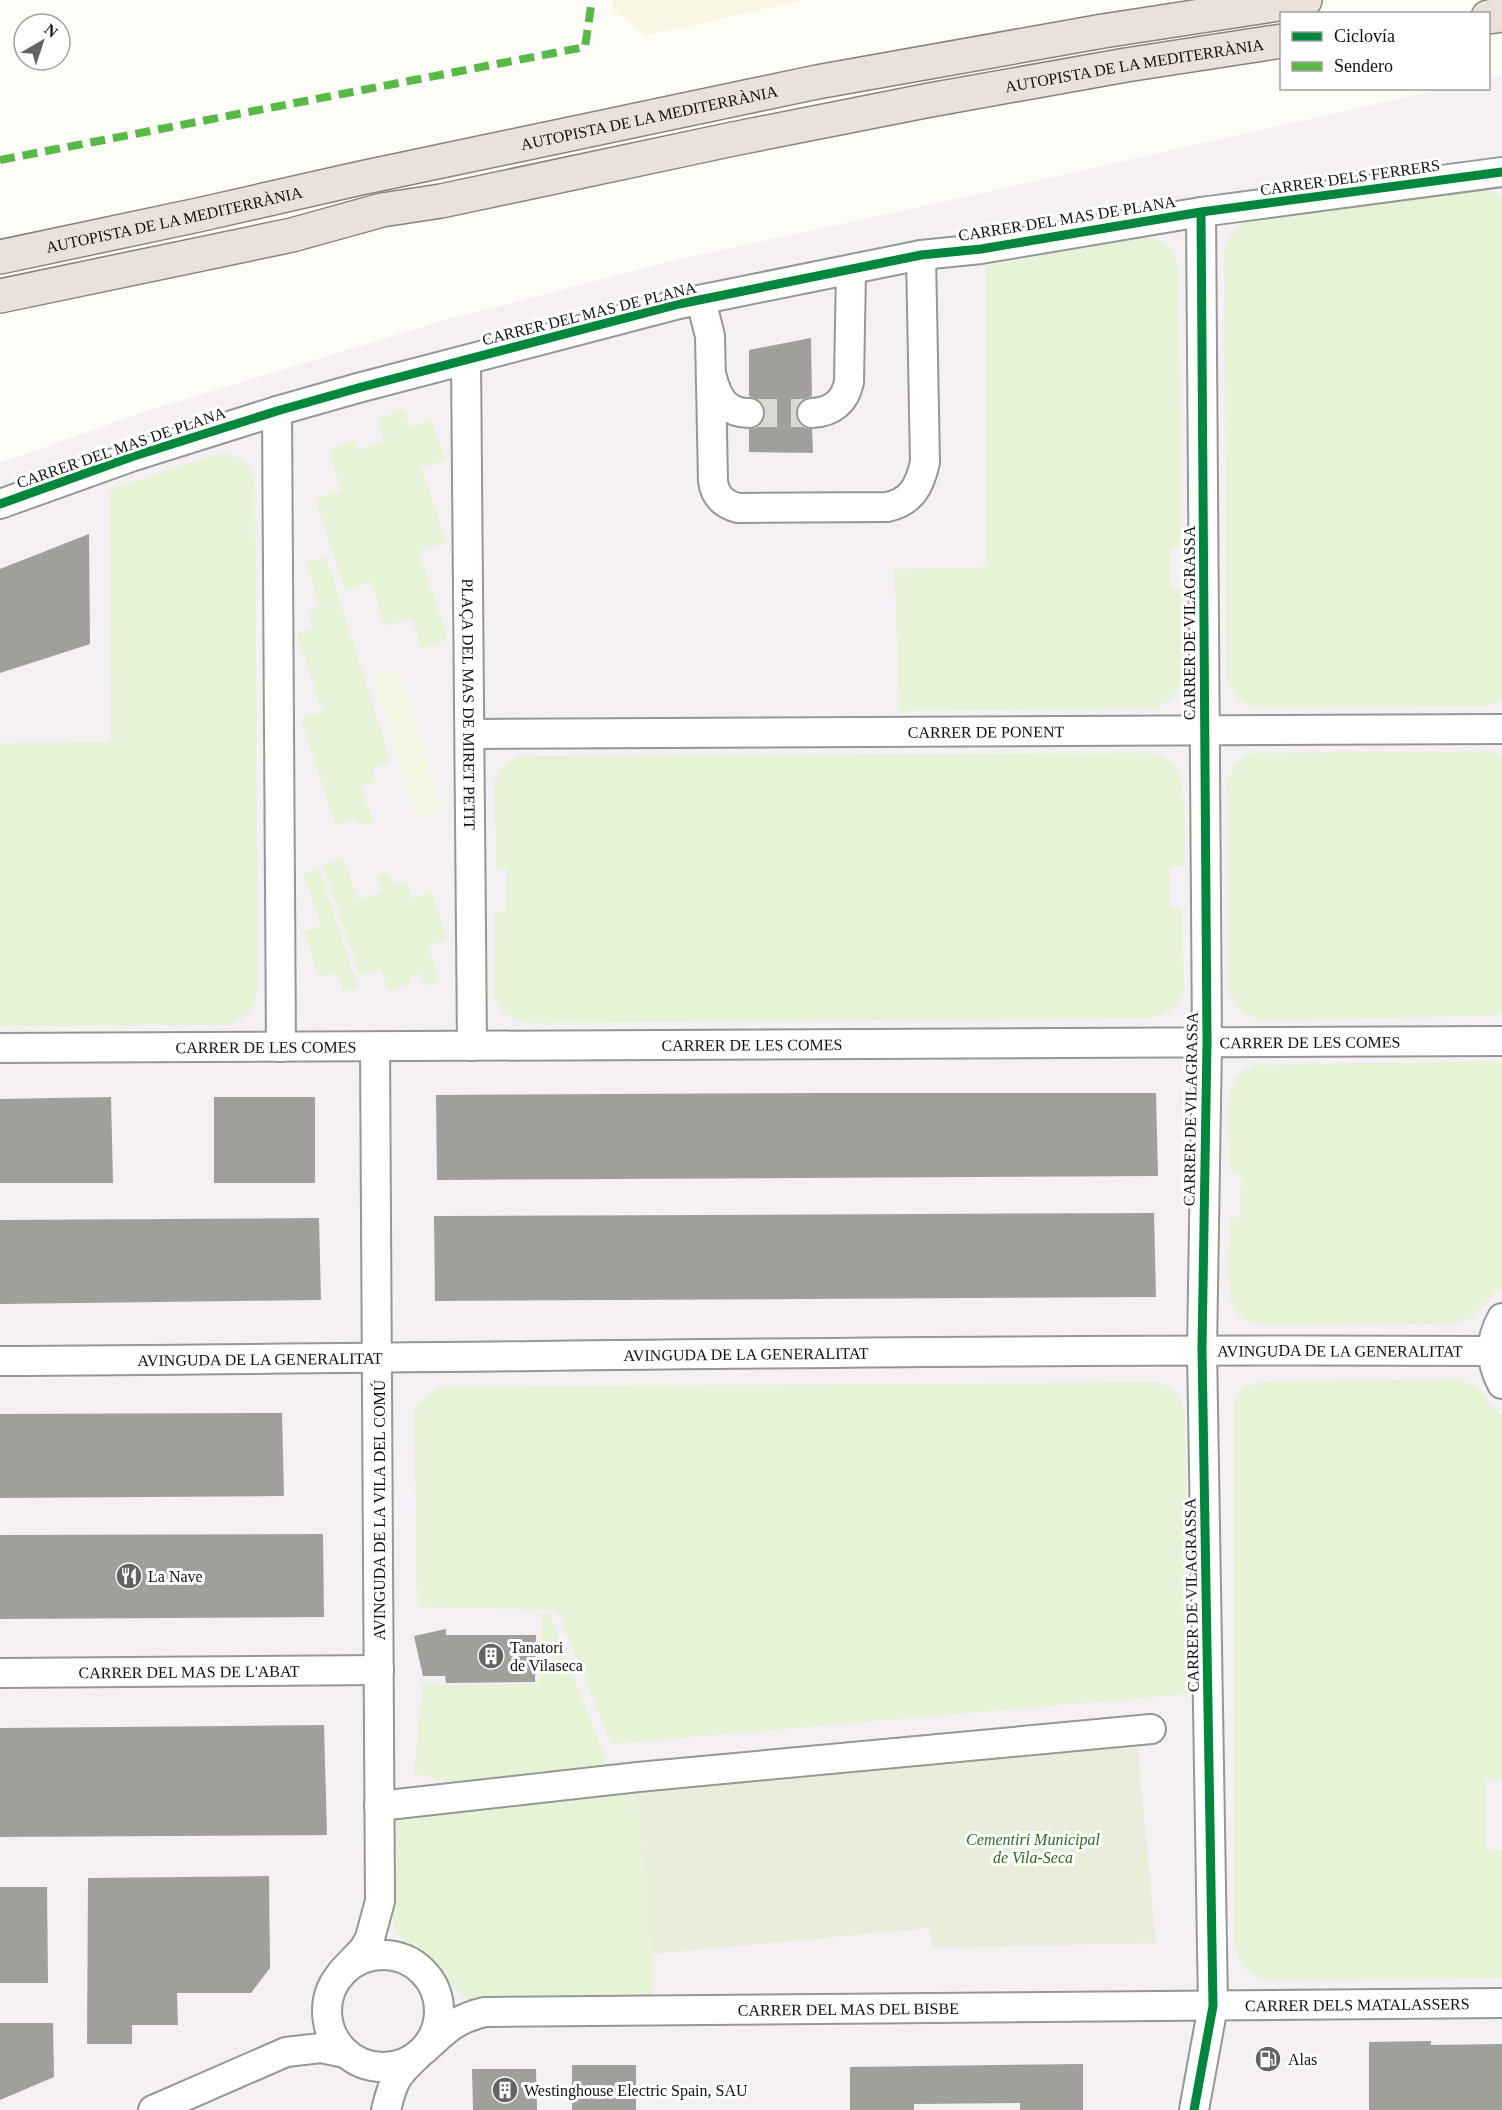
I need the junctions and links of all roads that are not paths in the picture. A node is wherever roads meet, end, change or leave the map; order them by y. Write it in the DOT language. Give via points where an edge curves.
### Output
graph roads {
  1 [pos="1305,0"];
  2 [pos="1280,41"];
  3 [pos="1502,172"];
  4 [pos="1201,212"];
  5 [pos="921,255"];
  6 [pos="0,257"];
  7 [pos="850,270"];
  8 [pos="0,296"];
  9 [pos="701,300"];
  10 [pos="466,360"];
  11 [pos="711,373"];
  12 [pos="277,411"];
  13 [pos="812,413"];
  14 [pos="749,414"];
  15 [pos="0,504"];
  16 [pos="1502,729"];
  17 [pos="1204,730"];
  18 [pos="470,734"];
  19 [pos="1502,1041"];
  20 [pos="1207,1042"];
  21 [pos="472,1046"];
  22 [pos="281,1047"];
  23 [pos="375,1047"];
  24 [pos="0,1048"];
  25 [pos="1502,1318"];
  26 [pos="1202,1349"];
  27 [pos="1491,1351"];
  28 [pos="378,1359"];
  29 [pos="0,1361"];
  30 [pos="1502,1384"];
  31 [pos="379,1670"];
  32 [pos="0,1673"];
  33 [pos="1151,1729"];
  34 [pos="379,1806"];
  35 [pos="380,1901"];
  36 [pos="423,1972"];
  37 [pos="336,1980"];
  38 [pos="1502,2003"];
  39 [pos="1213,2006"];
  40 [pos="485,2012"];
  41 [pos="286,2052"];
  42 [pos="421,2053"];
  43 [pos="351,2057"];
  44 [pos="153,2110"];
  45 [pos="378,2110"];
  46 [pos="386,2110"];
  47 [pos="1194,2110"];
  1 -- 6 [label="highway, AUTOPISTA DE LA MEDITERRÀNIA" via="817,82"];
  2 -- 8 [label="highway, AUTOPISTA DE LA MEDITERRÀNIA" via="1038,80 788,128 382,210 292,235"];
  3 -- 4 [label="street, CARRER DELS FERRERS"];
  4 -- 5 [label="street, CARRER DEL MAS DE PLANA" via="981,249"];
  4 -- 17 [label="street, CARRER DE VILAGRASSA"];
  5 -- 7 [label="street, CARRER DEL MAS DE PLANA"];
  5 -- 11 [label="street" via="925,462 918,486 905,500 887,507 738,508 723,502 713,481"];
  7 -- 9 [label="street, CARRER DEL MAS DE PLANA"];
  7 -- 13 [label="street" via="848,390 828,411"];
  9 -- 10 [label="street, CARRER DEL MAS DE PLANA"];
  9 -- 11 [label="street" via="710,336"];
  10 -- 12 [label="street, CARRER DEL MAS DE PLANA"];
  10 -- 18 [label="street, PLAÇA DEL MAS DE MIRET PETIT"];
  11 -- 14 [label="street" via="718,397 725,405"];
  12 -- 15 [label="street, CARRER DEL MAS DE PLANA"];
  12 -- 22 [label="street"];
  16 -- 17 [label="street, CARRER DE PONENT"];
  17 -- 18 [label="street, CARRER DE PONENT"];
  17 -- 20 [label="street, CARRER DE VILAGRASSA"];
  18 -- 21 [label="street, PLAÇA DEL MAS DE MIRET PETIT"];
  19 -- 20 [label="street, CARRER DE LES COMES"];
  20 -- 21 [label="street, CARRER DE LES COMES"];
  20 -- 26 [label="street, CARRER DE VILAGRASSA"];
  21 -- 23 [label="street, CARRER DE LES COMES"];
  22 -- 23 [label="street, CARRER DE LES COMES"];
  22 -- 24 [label="street, CARRER DE LES COMES"];
  23 -- 28 [label="street, AVINGUDA DE LA VILA DEL COMÚ"];
  25 -- 27 [label="street"];
  26 -- 27 [label="street, AVINGUDA DE LA GENERALITAT"];
  26 -- 28 [label="street, AVINGUDA DE LA GENERALITAT"];
  26 -- 39 [label="street, CARRER DE VILAGRASSA"];
  27 -- 30 [label="street"];
  28 -- 29 [label="street, AVINGUDA DE LA GENERALITAT"];
  28 -- 31 [label="street, AVINGUDA DE LA VILA DEL COMÚ"];
  31 -- 32 [label="street, CARRER DEL MAS DE L'ABAT"];
  31 -- 34 [label="street, AVINGUDA DE LA VILA DEL COMÚ"];
  33 -- 34 [label="street" via="638,1777"];
  34 -- 35 [label="street, AVINGUDA DE LA VILA DEL COMÚ"];
  35 -- 36 [label="street, AVINGUDA DE LA VILA DEL COMÚ" via="398,1945"];
  35 -- 37 [label="street, AVINGUDA DE LA VILA DEL COMÚ" via="370,1938"];
  36 -- 37 [label="street" via="404,1958 387,1954 355,1961"];
  36 -- 40 [label="street, CARRER DEL MAS DEL BISBE" via="453,1999"];
  36 -- 42 [label="street" via="437,1994 440,2014 435,2033"];
  37 -- 41 [label="street, AVINGUDA DE LA VILA DEL COMÚ" via="316,2024"];
  37 -- 43 [label="street" via="327,2006 328,2026 336,2043"];
  38 -- 39 [label="street, CARRER DELS MATALASSERS"];
  39 -- 40 [label="street, CARRER DEL MAS DEL BISBE"];
  39 -- 47 [label="street, CARRER DE VILAGRASSA"];
  40 -- 42 [label="street, CARRER DEL MAS DEL BISBE" via="467,2015 454,2023"];
  41 -- 43 [label="street" via="321,2048"];
  41 -- 44 [label="street"];
  42 -- 43 [label="street" via="401,2065 383,2067"];
  42 -- 46 [label="street" via="392,2083"];
  43 -- 45 [label="street" via="368,2083"];
}
